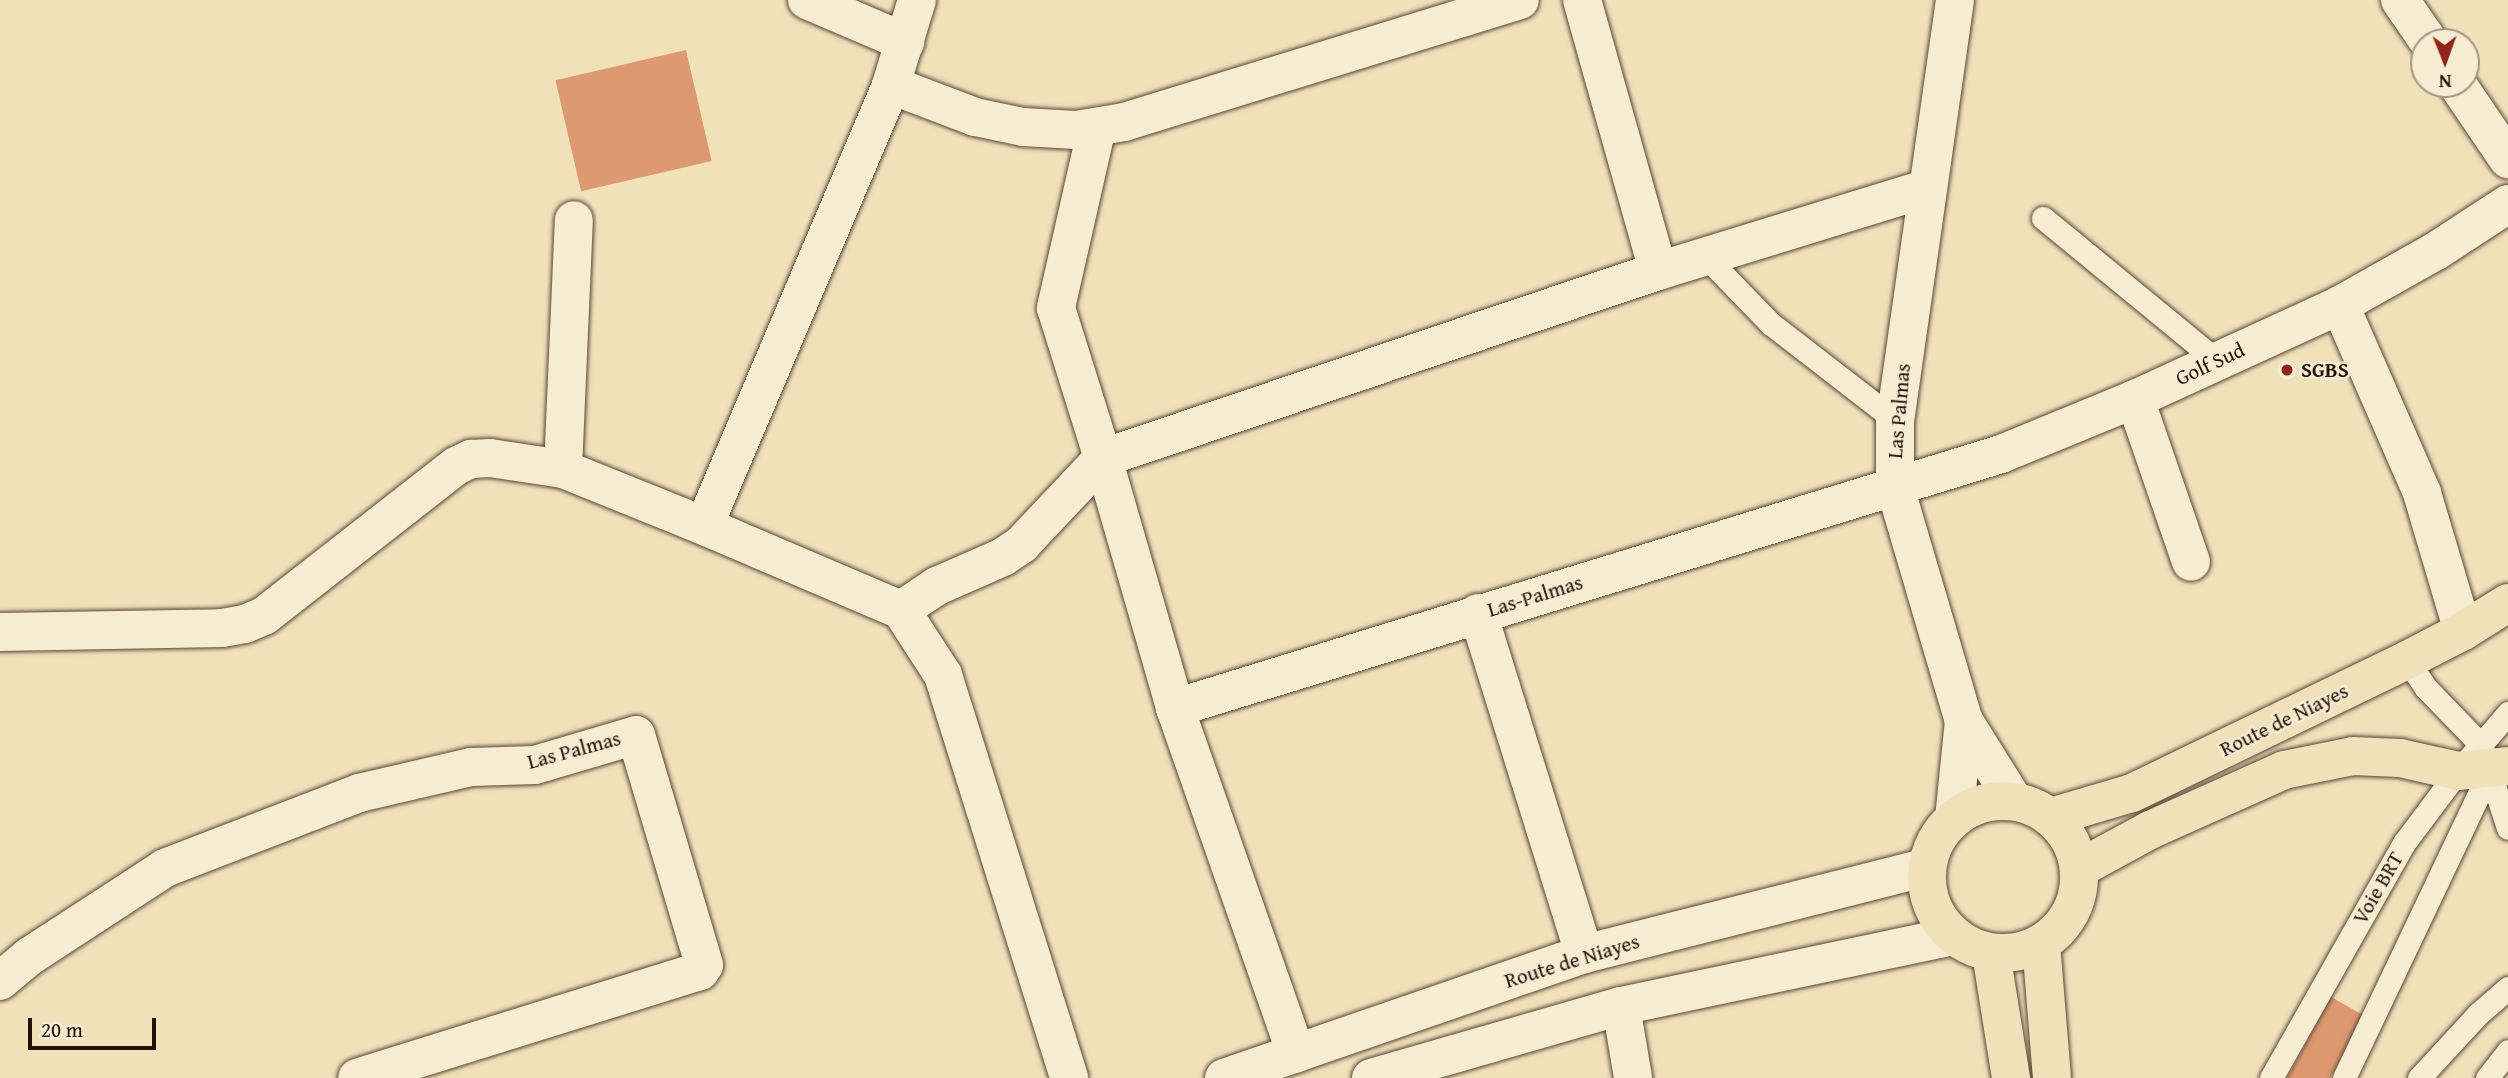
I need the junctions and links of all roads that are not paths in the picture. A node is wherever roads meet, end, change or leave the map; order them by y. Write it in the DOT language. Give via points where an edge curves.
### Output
graph roads {
  1 [pos="807,0"];
  2 [pos="917,0"];
  3 [pos="1520,0"];
  4 [pos="1582,0"];
  5 [pos="1955,0"];
  6 [pos="2400,0"];
  7 [pos="2419,28"];
  8 [pos="905,42"];
  9 [pos="891,85"];
  10 [pos="2467,98"];
  11 [pos="1097,127"];
  12 [pos="2508,159"];
  13 [pos="1925,189"];
  14 [pos="2508,204"];
  15 [pos="2043,218"];
  16 [pos="574,220"];
  17 [pos="1706,257"];
  18 [pos="1658,271"];
  19 [pos="2340,305"];
  20 [pos="2216,360"];
  21 [pos="2135,399"];
  22 [pos="1895,420"];
  23 [pos="1103,458"];
  24 [pos="563,469"];
  25 [pos="1895,486"];
  26 [pos="704,526"];
  27 [pos="2190,562"];
  28 [pos="2508,603"];
  29 [pos="901,610"];
  30 [pos="1478,613"];
  31 [pos="2463,631"];
  32 [pos="0,632"];
  33 [pos="2407,660"];
  34 [pos="1175,708"];
  35 [pos="2508,713"];
  36 [pos="2508,719"];
  37 [pos="1964,721"];
  38 [pos="2484,763"];
  39 [pos="2014,801"];
  40 [pos="2051,817"];
  41 [pos="1954,819"];
  42 [pos="2508,828"];
  43 [pos="1927,867"];
  44 [pos="2080,868"];
  45 [pos="1954,936"];
  46 [pos="2040,944"];
  47 [pos="1991,953"];
  48 [pos="1584,954"];
  49 [pos="0,981"];
  50 [pos="2508,988"];
  51 [pos="1622,1006"];
  52 [pos="2508,1051"];
  53 [pos="1296,1053"];
  54 [pos="1381,1076"];
  55 [pos="357,1078"];
  56 [pos="1069,1078"];
  57 [pos="1224,1078"];
  58 [pos="1633,1078"];
  59 [pos="2011,1078"];
  60 [pos="2052,1078"];
  61 [pos="2271,1078"];
  62 [pos="2344,1078"];
  63 [pos="2419,1078"];
  64 [pos="2487,1078"];
  1 -- 8 [label="street"];
  2 -- 8 [label="street"];
  3 -- 11 [label="street"];
  4 -- 18 [label="street"];
  5 -- 13 [label="street, Las Palmas"];
  6 -- 7 [label="street"];
  8 -- 9 [label="street"];
  9 -- 11 [label="street" via="975,117 1076,130"];
  9 -- 26 [label="street"];
  10 -- 12 [label="street"];
  11 -- 23 [label="street" via="1056,308"];
  13 -- 17 [label="street"];
  13 -- 22 [label="street, Las Palmas"];
  14 -- 19 [label="street, Golf Sud"];
  15 -- 20 [label="lane"];
  16 -- 24 [label="street"];
  17 -- 18 [label="street"];
  17 -- 22 [label="lane" via="1771,324"];
  18 -- 23 [label="street"];
  19 -- 20 [label="street, Golf Sud"];
  19 -- 31 [label="street" via="2422,493"];
  20 -- 21 [label="street, Golf Sud"];
  21 -- 25 [label="street, Golf Sud" via="2001,454"];
  21 -- 27 [label="street"];
  22 -- 25 [label="street, Las Palmas"];
  23 -- 29 [label="street" via="1022,544 937,586"];
  23 -- 34 [label="street"];
  24 -- 26 [label="street"];
  24 -- 32 [label="street" via="490,458 456,466 264,616 245,625"];
  25 -- 30 [label="street, Las-Palmas"];
  25 -- 37 [label="street, Las Palmas"];
  26 -- 29 [label="street"];
  28 -- 31 [label="main road, Route de Niayes"];
  29 -- 56 [label="street" via="943,675"];
  30 -- 34 [label="street, Las-Palmas"];
  30 -- 48 [label="street"];
  31 -- 33 [label="main road, Route de Niayes"];
  33 -- 38 [label="lane"];
  33 -- 40 [label="main road, Route de Niayes" via="2132,793"];
  34 -- 53 [label="street"];
  35 -- 38 [label="lane, Voie BRT"];
  36 -- 38 [label="lane, Voie BRT"];
  37 -- 39 [label="street, Las Palmas"];
  37 -- 41 [label="street"];
  38 -- 42 [label="lane"];
  38 -- 44 [label="main road, Route de Niayes" via="2353,756 2284,770 2150,830"];
  38 -- 61 [label="lane, Voie BRT" via="2404,843"];
  38 -- 62 [label="lane, Voie BRT"];
  39 -- 40 [label="main road"];
  39 -- 41 [label="main road" via="1972,808"];
  40 -- 44 [label="main road" via="2075,849"];
  41 -- 43 [label="main road" via="1932,849"];
  43 -- 45 [label="main road" via="1928,892 1937,916"];
  43 -- 48 [label="street, Route de Niayes"];
  44 -- 46 [label="main road" via="2072,912 2059,930"];
  45 -- 47 [label="main road"];
  45 -- 51 [label="street"];
  46 -- 47 [label="main road" via="2017,952"];
  46 -- 60 [label="main road"];
  47 -- 59 [label="main road"];
  48 -- 53 [label="street, Route de Niayes"];
  49 -- 55 [label="street, Las Palmas" via="30,956 165,868 346,798 471,767 535,765 636,735 704,965 700,971"];
  50 -- 63 [label="lane"];
  51 -- 54 [label="street"];
  51 -- 58 [label="street"];
  52 -- 64 [label="lane"];
  53 -- 57 [label="street, Route de Niayes"];
}
